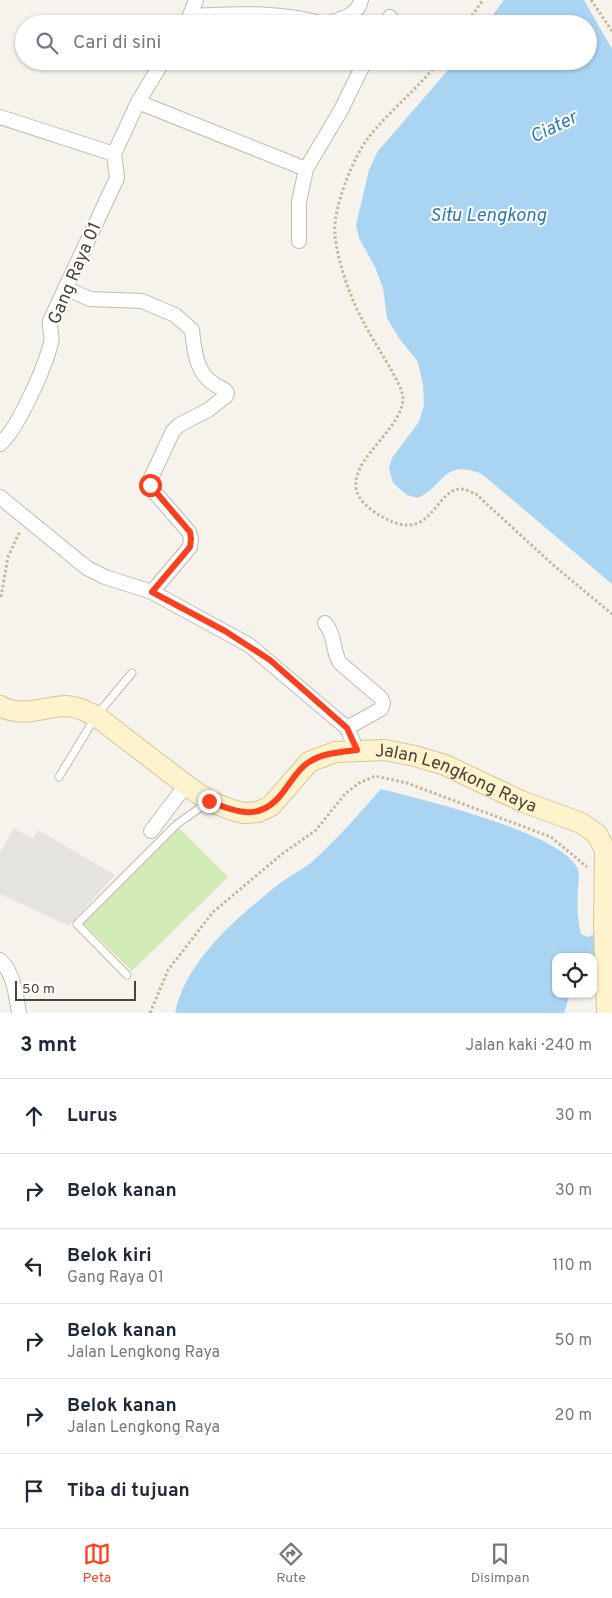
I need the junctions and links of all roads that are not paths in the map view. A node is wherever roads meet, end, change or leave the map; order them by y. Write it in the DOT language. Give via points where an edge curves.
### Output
graph roads {
  1 [pos="196,0"];
  2 [pos="361,0"];
  3 [pos="191,15"];
  4 [pos="226,15"];
  5 [pos="283,15"];
  6 [pos="350,15"];
  7 [pos="158,70"];
  8 [pos="361,70"];
  9 [pos="138,102"];
  10 [pos="0,117"];
  11 [pos="114,154"];
  12 [pos="306,169"];
  13 [pos="299,240"];
  14 [pos="65,288"];
  15 [pos="0,444"];
  16 [pos="0,497"];
  17 [pos="152,592"];
  18 [pos="325,623"];
  19 [pos="132,673"];
  20 [pos="0,706"];
  21 [pos="96,716"];
  22 [pos="347,728"];
  23 [pos="357,750"];
  24 [pos="59,778"];
  25 [pos="186,785"];
  26 [pos="209,801"];
  27 [pos="151,831"];
  28 [pos="0,960"];
  29 [pos="127,975"];
  30 [pos="19,1013"];
  31 [pos="607,1013"];
  1 -- 3 [label="street"];
  2 -- 6 [label="street" via="357,10"];
  4 -- 5 [label="street" via="248,12"];
  7 -- 9 [label="street"];
  8 -- 12 [label="street"];
  9 -- 11 [label="street"];
  9 -- 12 [label="street"];
  10 -- 11 [label="street"];
  11 -- 14 [label="street, Gang Raya 01" via="117,178"];
  12 -- 13 [label="street" via="299,202"];
  14 -- 15 [label="street, Gang Raya 01" via="50,321 52,336 44,360 18,421"];
  14 -- 17 [label="street" via="90,299 142,302 175,315 192,330 195,356 203,373 227,393 214,406 179,425 165,446 150,480 151,488 190,532 191,539 190,547"];
  16 -- 17 [label="street" via="87,568"];
  17 -- 22 [label="street" via="249,645"];
  18 -- 22 [label="street" via="333,634 335,656 340,663 381,698 383,704 381,709"];
  19 -- 21 [label="lane"];
  20 -- 21 [label="street, Jalan Lengkong Raya" via="20,712 72,707"];
  21 -- 24 [label="lane"];
  21 -- 25 [label="street, Jalan Lengkong Raya"];
  22 -- 23 [label="street"];
  23 -- 26 [label="street, Jalan Lengkong Raya" via="335,752 309,762 277,800 258,812 244,813"];
  23 -- 31 [label="street, Jalan Lengkong Raya" via="385,750 445,765 520,801 581,823 597,834 605,850"];
  25 -- 26 [label="street, Jalan Lengkong Raya"];
  25 -- 27 [label="street"];
  26 -- 29 [label="lane" via="177,824 77,924"];
  28 -- 30 [label="street" via="13,982"];
}
